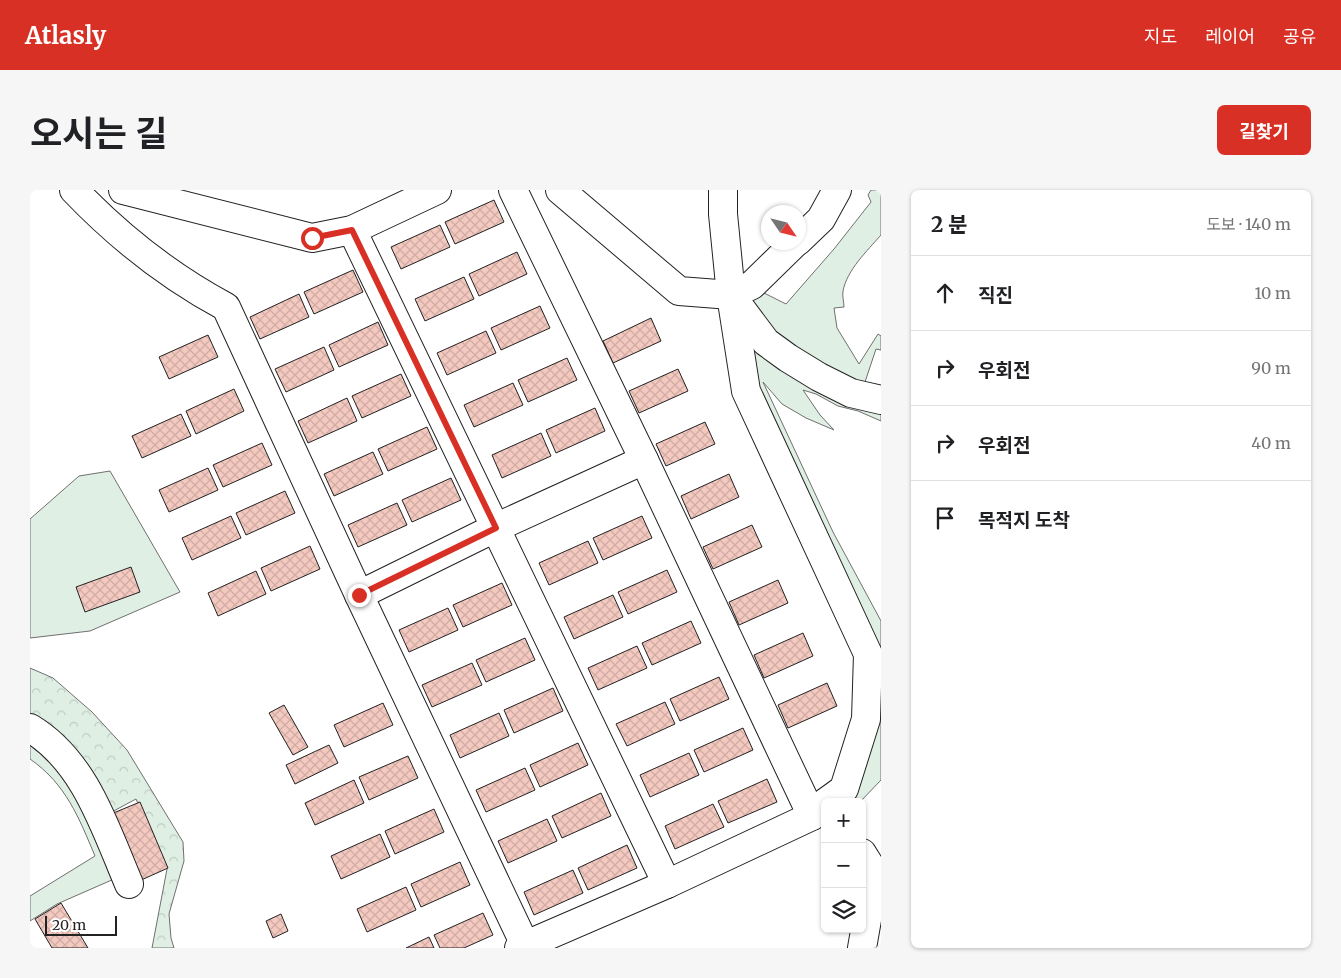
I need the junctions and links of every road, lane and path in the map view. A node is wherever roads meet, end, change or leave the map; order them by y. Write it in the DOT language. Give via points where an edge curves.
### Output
graph roads {
  1 [pos="74,190"];
  2 [pos="123,190"];
  3 [pos="437,190"];
  4 [pos="513,190"];
  5 [pos="560,190"];
  6 [pos="723,190"];
  7 [pos="837,190"];
  8 [pos="352,230"];
  9 [pos="806,234"];
  10 [pos="789,250"];
  11 [pos="731,295"];
  12 [pos="881,400"];
  13 [pos="644,460"];
  14 [pos="496,528"];
  15 [pos="359,595"];
  16 [pos="30,728"];
  17 [pos="822,798"];
  18 [pos="833,798"];
  19 [pos="821,806"];
  20 [pos="866,859"];
  21 [pos="129,884"];
  22 [pos="667,884"];
  23 [pos="522,946"];
  24 [pos="862,948"];
  1 -- 15 [label="street" via="148,257 226,307"];
  2 -- 8 [label="street" via="312,238"];
  3 -- 8 [label="street"];
  4 -- 13 [label="street"];
  5 -- 11 [label="street" via="679,291"];
  6 -- 11 [label="street"];
  7 -- 9 [label="street" via="821,219"];
  8 -- 14 [label="street"];
  10 -- 11 [label="street" via="752,285"];
  11 -- 12 [label="street" via="766,342 788,358 851,393"];
  11 -- 18 [label="street" via="746,391 868,654 866,719 844,789"];
  13 -- 14 [label="street"];
  13 -- 17 [label="street"];
  14 -- 15 [label="street"];
  14 -- 22 [label="street"];
  15 -- 23 [label="street"];
  16 -- 21 [label="street" via="52,744 90,793"];
  19 -- 22 [label="street"];
  20 -- 24 [label="street" via="875,874"];
  22 -- 23 [label="street"];
}
